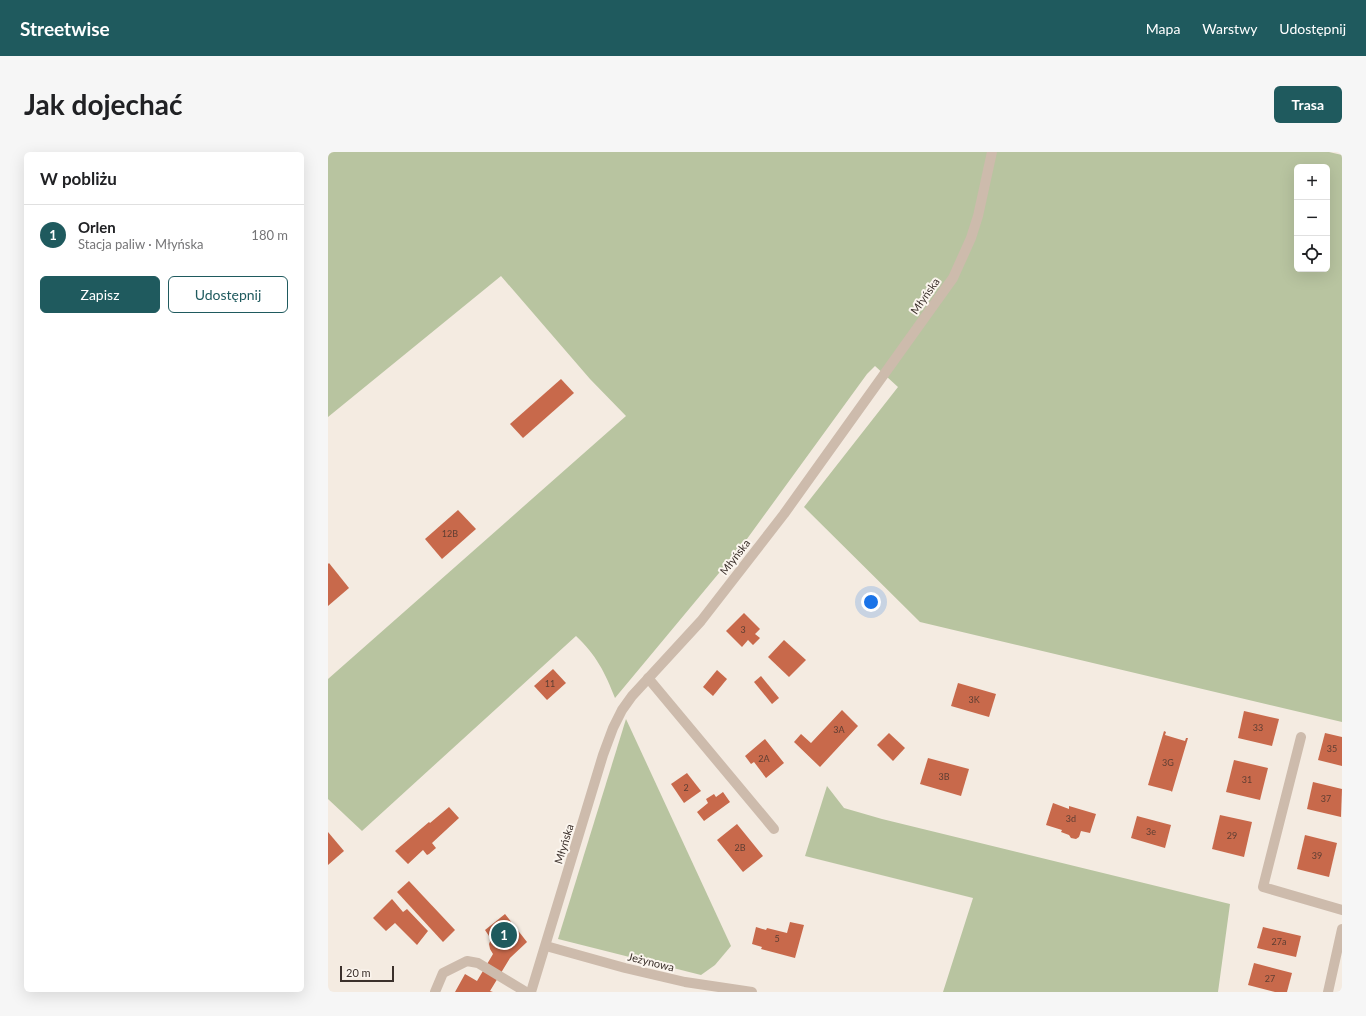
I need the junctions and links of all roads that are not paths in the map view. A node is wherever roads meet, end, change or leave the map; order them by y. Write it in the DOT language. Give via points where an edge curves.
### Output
graph roads {
  1 [pos="992,152"];
  2 [pos="648,678"];
  3 [pos="1301,737"];
  4 [pos="774,829"];
  5 [pos="1342,910"];
  6 [pos="1342,929"];
  7 [pos="546,946"];
  8 [pos="435,992"];
  9 [pos="526,992"];
  10 [pos="531,992"];
  11 [pos="752,992"];
  12 [pos="1328,992"];
  1 -- 2 [label="street, Młyńska" via="978,216 971,238 952,278 784,514 701,621"];
  2 -- 4 [label="street"];
  2 -- 7 [label="street, Młyńska" via="622,710 603,755"];
  3 -- 5 [label="street" via="1263,887"];
  6 -- 12 [label="street"];
  7 -- 10 [label="street, Młyńska"];
  7 -- 11 [label="street, Jeżynowa" via="685,982"];
  8 -- 9 [label="street" via="443,973 467,961 478,963"];
}
